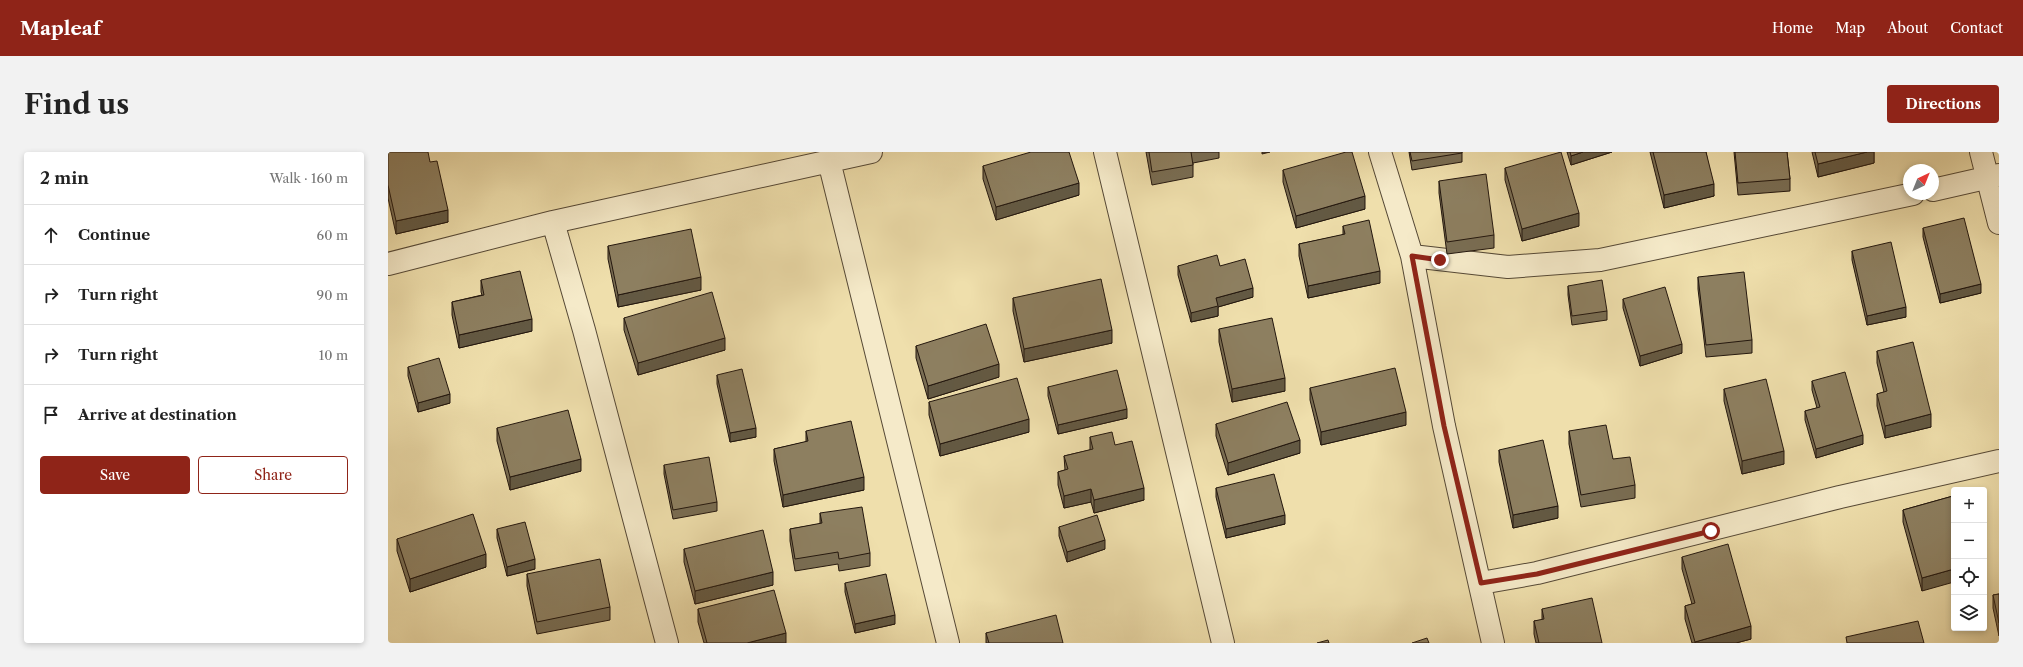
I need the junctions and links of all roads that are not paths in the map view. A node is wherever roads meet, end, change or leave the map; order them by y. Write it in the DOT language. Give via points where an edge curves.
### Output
graph roads {
  1 [pos="872,152"];
  2 [pos="1105,152"];
  3 [pos="1380,152"];
  4 [pos="1981,152"];
  5 [pos="820,159"];
  6 [pos="1993,177"];
  7 [pos="1939,189"];
  8 [pos="1903,196"];
  9 [pos="552,222"];
  10 [pos="1999,223"];
  11 [pos="1412,256"];
  12 [pos="388,264"];
  13 [pos="1999,461"];
  14 [pos="1481,583"];
  15 [pos="667,643"];
  16 [pos="948,643"];
  17 [pos="1223,643"];
  18 [pos="1493,643"];
  1 -- 5 [label="street"];
  2 -- 17 [label="street"];
  3 -- 11 [label="street"];
  4 -- 6 [label="street"];
  5 -- 9 [label="street"];
  5 -- 16 [label="street"];
  6 -- 7 [label="street"];
  6 -- 10 [label="street"];
  8 -- 11 [label="street" via="1600,260 1508,267"];
  9 -- 12 [label="street"];
  9 -- 15 [label="street" via="584,330"];
  11 -- 14 [label="street" via="1444,426"];
  13 -- 14 [label="street" via="1840,497 1537,574"];
  14 -- 18 [label="street"];
}
